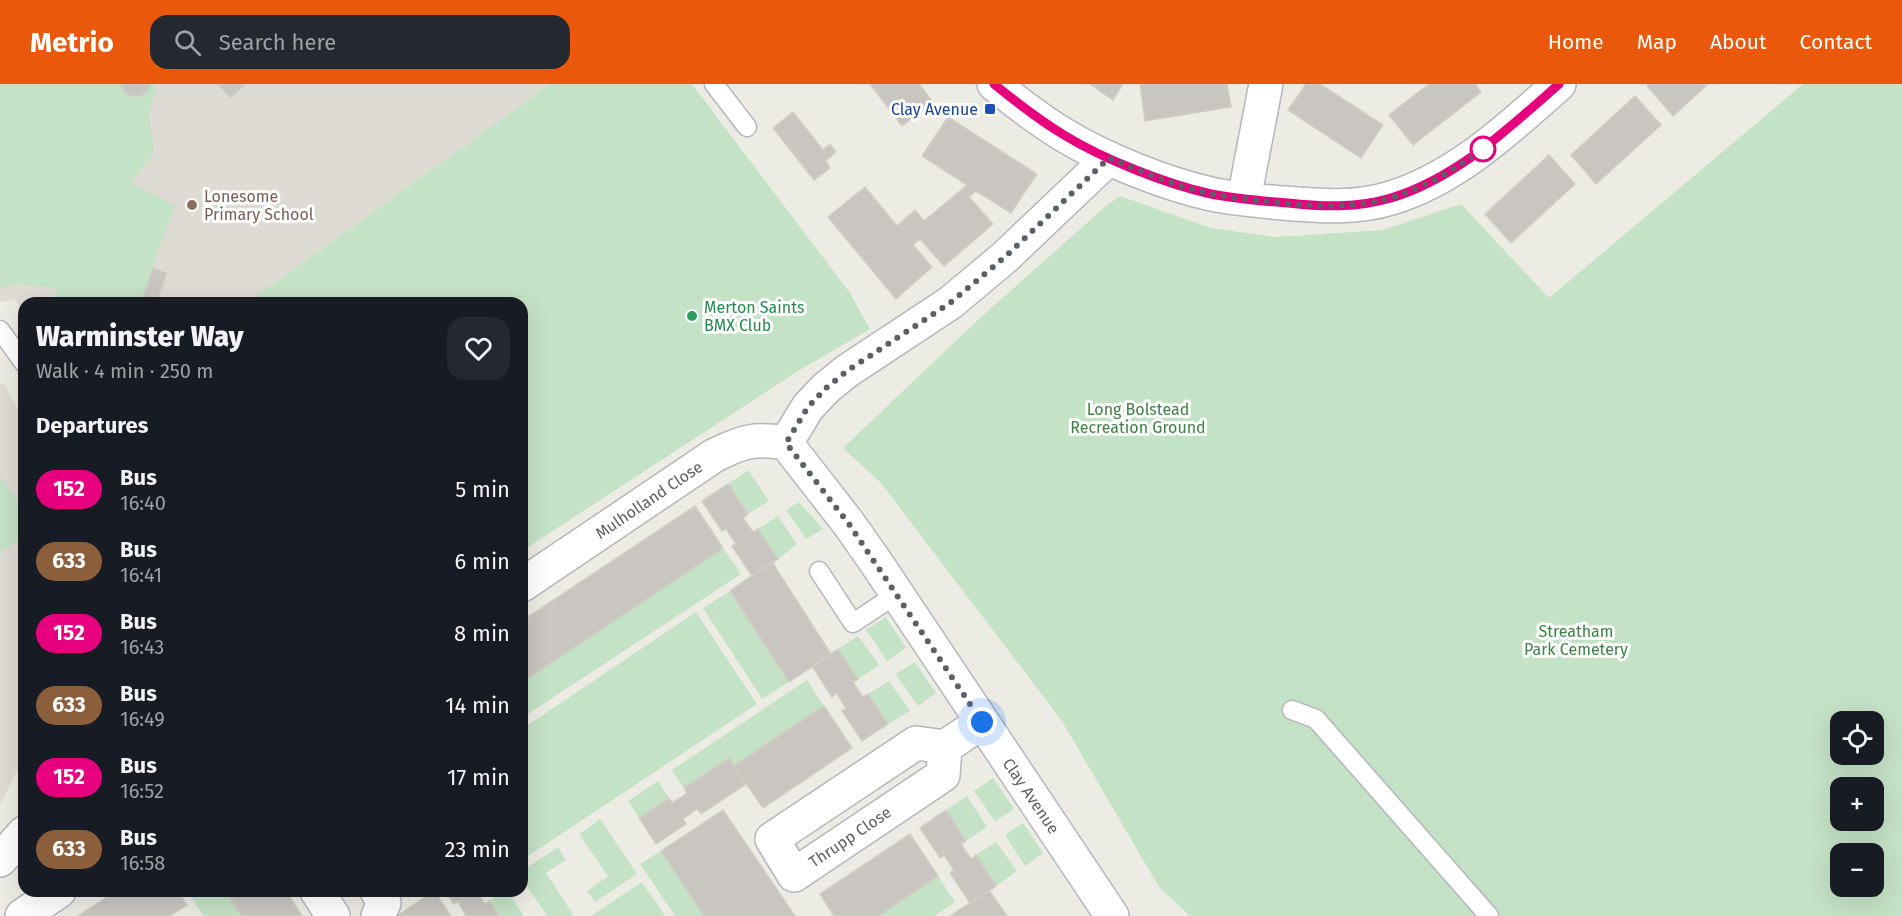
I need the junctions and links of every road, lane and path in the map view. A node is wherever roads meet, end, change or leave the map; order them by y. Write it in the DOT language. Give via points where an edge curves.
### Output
graph roads {
  1 [pos="714,84"];
  2 [pos="994,84"];
  3 [pos="1266,84"];
  4 [pos="1559,84"];
  5 [pos="747,127"];
  6 [pos="1109,158"];
  7 [pos="1244,200"];
  8 [pos="0,330"];
  9 [pos="18,355"];
  10 [pos="786,443"];
  11 [pos="819,571"];
  12 [pos="528,581"];
  13 [pos="897,594"];
  14 [pos="1292,710"];
  15 [pos="982,722"];
  16 [pos="931,745"];
  17 [pos="18,840"];
  18 [pos="0,860"];
  19 [pos="50,897"];
  20 [pos="321,897"];
  21 [pos="380,897"];
  22 [pos="22,916"];
  23 [pos="333,916"];
  24 [pos="378,916"];
  25 [pos="1112,916"];
  26 [pos="1489,916"];
  1 -- 5 [label="lane"];
  2 -- 6 [label="street" via="1065,136"];
  3 -- 7 [label="street"];
  4 -- 7 [label="street" via="1479,152 1430,182 1391,198 1320,206"];
  6 -- 7 [label="street" via="1210,194"];
  6 -- 10 [label="street" via="1005,257 950,303 826,388 808,407"];
  8 -- 9 [label="lane"];
  10 -- 12 [label="street, Mulholland Close" via="746,442 715,456"];
  10 -- 13 [label="street, Clay Avenue"];
  11 -- 13 [label="lane" via="853,623"];
  13 -- 15 [label="street, Clay Avenue"];
  14 -- 26 [label="lane" via="1316,719"];
  15 -- 16 [label="street"];
  15 -- 25 [label="street, Clay Avenue"];
  16 -- 16 [label="street, Thrupp Close" via="943,775 794,874 772,840"];
  17 -- 18 [label="street"];
  19 -- 22 [label="street"];
  20 -- 23 [label="street"];
  21 -- 24 [label="street" via="384,903"];
}
